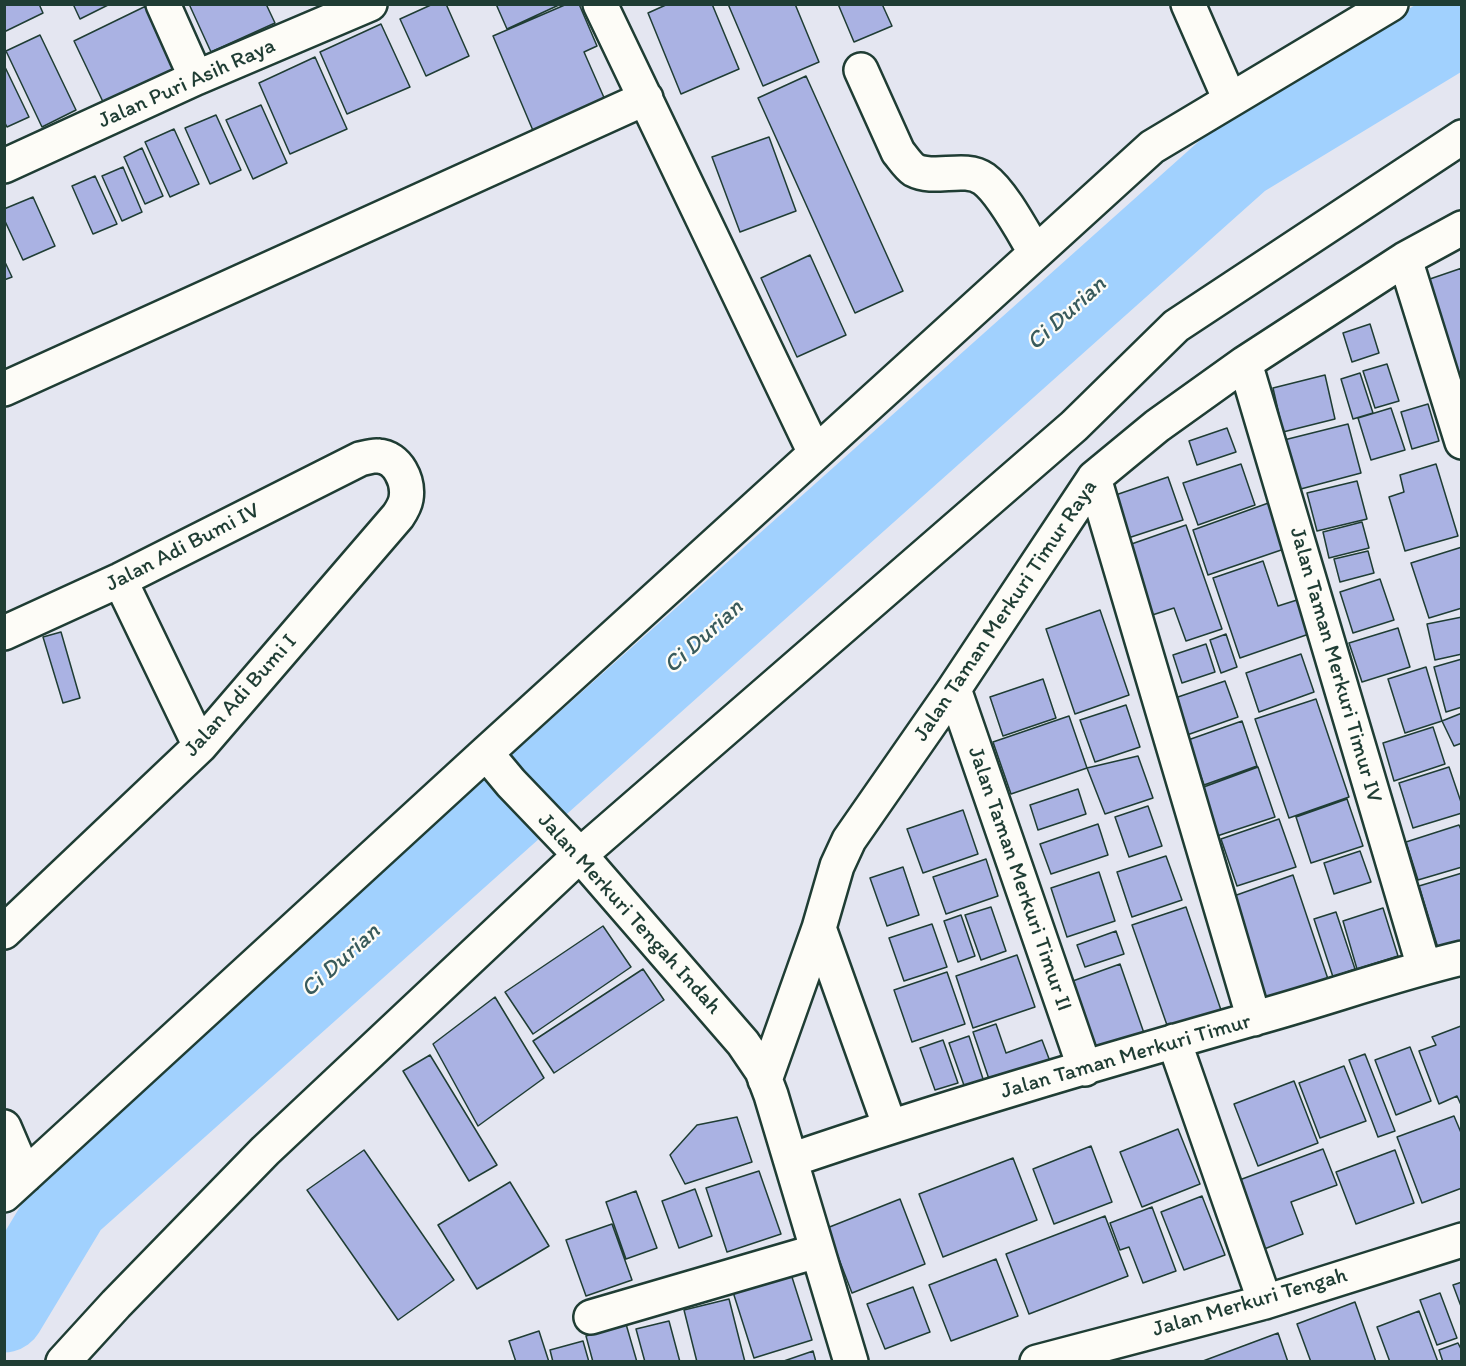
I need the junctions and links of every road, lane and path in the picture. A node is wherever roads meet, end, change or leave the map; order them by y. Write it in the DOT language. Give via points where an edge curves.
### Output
graph roads {
  1 [pos="163,4"];
  2 [pos="370,4"];
  3 [pos="600,4"];
  4 [pos="1188,4"];
  5 [pos="1391,4"];
  6 [pos="861,70"];
  7 [pos="196,78"];
  8 [pos="646,98"];
  9 [pos="1230,100"];
  10 [pos="1461,137"];
  11 [pos="8,155"];
  12 [pos="1461,228"];
  13 [pos="1035,252"];
  14 [pos="1405,259"];
  15 [pos="1245,363"];
  16 [pos="4,389"];
  17 [pos="1461,442"];
  18 [pos="816,453"];
  19 [pos="360,459"];
  20 [pos="1094,478"];
  21 [pos="120,580"];
  22 [pos="4,633"];
  23 [pos="954,689"];
  24 [pos="200,746"];
  25 [pos="486,753"];
  26 [pos="575,849"];
  27 [pos="819,928"];
  28 [pos="4,932"];
  29 [pos="1461,958"];
  30 [pos="1424,967"];
  31 [pos="1254,1019"];
  32 [pos="1174,1041"];
  33 [pos="1085,1069"];
  34 [pos="765,1080"];
  35 [pos="4,1127"];
  36 [pos="890,1127"];
  37 [pos="791,1160"];
  38 [pos="15,1185"];
  39 [pos="1461,1240"];
  40 [pos="817,1251"];
  41 [pos="1265,1302"];
  42 [pos="591,1317"];
  43 [pos="1092,1354"];
  44 [pos="63,1362"];
  45 [pos="851,1362"];
  46 [pos="1037,1362"];
  1 -- 7 [label="street"];
  2 -- 7 [label="street, Jalan Puri Asih Raya"];
  3 -- 8 [label="street"];
  4 -- 9 [label="street"];
  5 -- 9 [label="street"];
  6 -- 13 [label="street" via="898,152 908,164 915,170 984,180"];
  7 -- 11 [label="street, Jalan Puri Asih Raya"];
  8 -- 16 [label="street"];
  8 -- 18 [label="street"];
  9 -- 13 [label="street" via="1152,147"];
  10 -- 26 [label="street" via="1176,326 1074,426"];
  12 -- 14 [label="street, Jalan Taman Merkuri Timur Raya"];
  13 -- 18 [label="street"];
  14 -- 15 [label="street, Jalan Taman Merkuri Timur Raya"];
  14 -- 17 [label="street"];
  15 -- 20 [label="street, Jalan Taman Merkuri Timur Raya" via="1157,426"];
  15 -- 30 [label="street, Jalan Taman Merkuri Timur IV"];
  18 -- 25 [label="street"];
  19 -- 21 [label="street, Jalan Adi Bumi IV"];
  19 -- 24 [label="street, Jalan Adi Bumi I" via="378,455 392,459 399,468 407,496 399,516"];
  20 -- 23 [label="street, Jalan Taman Merkuri Timur Raya"];
  20 -- 31 [label="street"];
  21 -- 22 [label="street, Jalan Adi Bumi IV"];
  21 -- 24 [label="street"];
  23 -- 27 [label="street, Jalan Taman Merkuri Timur Raya" via="849,840"];
  23 -- 33 [label="street, Jalan Taman Merkuri Timur II"];
  24 -- 28 [label="street, Jalan Adi Bumi I"];
  25 -- 26 [label="street, Jalan Merkuri Tengah Indah"];
  25 -- 38 [label="street"];
  26 -- 34 [label="street, Jalan Merkuri Tengah Indah" via="743,1043"];
  26 -- 44 [label="street" via="266,1151"];
  27 -- 34 [label="street, Jalan Taman Merkuri Timur Raya"];
  27 -- 36 [label="street"];
  29 -- 30 [label="street, Jalan Taman Merkuri Timur"];
  30 -- 31 [label="street, Jalan Taman Merkuri Timur"];
  31 -- 32 [label="street, Jalan Taman Merkuri Timur"];
  32 -- 33 [label="street, Jalan Taman Merkuri Timur"];
  32 -- 41 [label="street"];
  33 -- 36 [label="street, Jalan Taman Merkuri Timur"];
  34 -- 37 [label="street, Jalan Merkuri Tengah Indah"];
  35 -- 38 [label="street"];
  36 -- 37 [label="street, Jalan Taman Merkuri Timur"];
  37 -- 40 [label="street, Jalan Merkuri Tengah Indah"];
  39 -- 41 [label="street, Jalan Merkuri Tengah"];
  40 -- 42 [label="street"];
  40 -- 45 [label="street, Jalan Merkuri Tengah Indah"];
  41 -- 43 [label="street, Jalan Merkuri Tengah"];
  43 -- 46 [label="street, Jalan Merkuri Tengah"];
}
